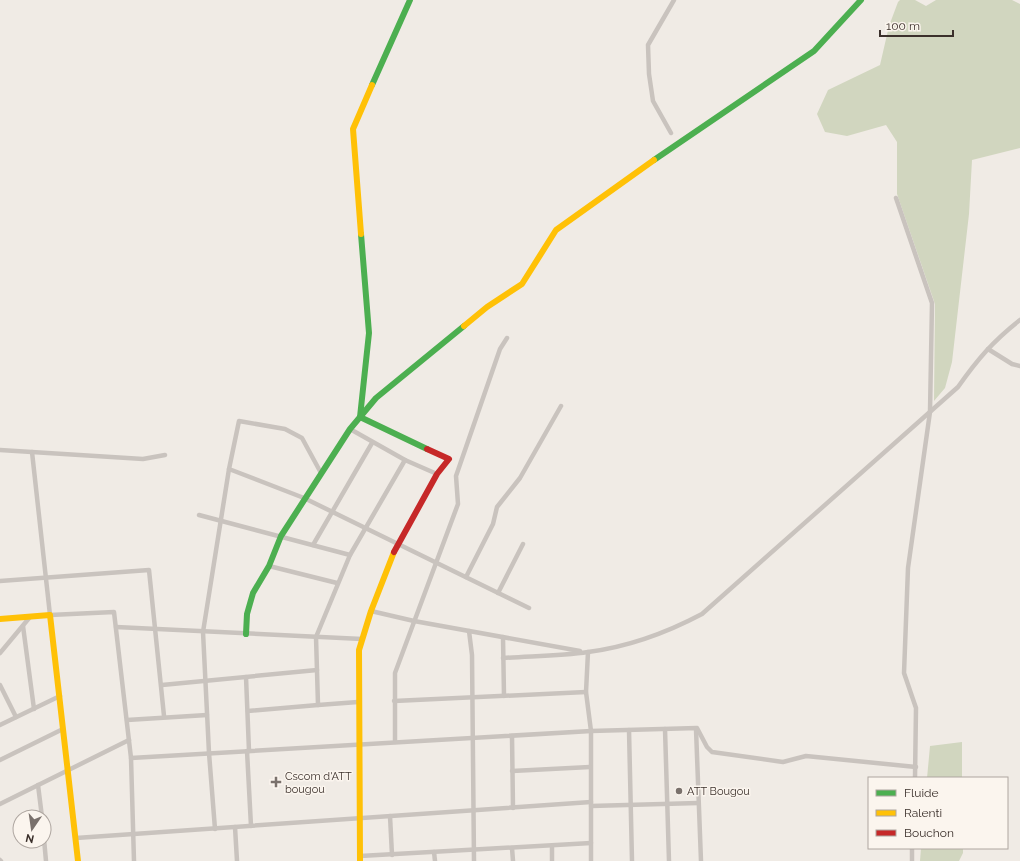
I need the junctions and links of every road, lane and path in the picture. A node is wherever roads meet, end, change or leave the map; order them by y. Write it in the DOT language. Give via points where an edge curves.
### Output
graph roads {
  1 [pos="410,0"];
  2 [pos="674,0"];
  3 [pos="861,0"];
  4 [pos="671,133"];
  5 [pos="896,198"];
  6 [pos="1020,320"];
  7 [pos="507,338"];
  8 [pos="988,349"];
  9 [pos="1020,366"];
  10 [pos="561,406"];
  11 [pos="930,412"];
  12 [pos="360,417"];
  13 [pos="350,429"];
  14 [pos="372,443"];
  15 [pos="0,450"];
  16 [pos="32,452"];
  17 [pos="165,455"];
  18 [pos="405,460"];
  19 [pos="229,469"];
  20 [pos="321,472"];
  21 [pos="437,474"];
  22 [pos="304,498"];
  23 [pos="331,511"];
  24 [pos="199,516"];
  25 [pos="221,521"];
  26 [pos="366,528"];
  27 [pos="281,536"];
  28 [pos="398,543"];
  29 [pos="523,544"];
  30 [pos="313,545"];
  31 [pos="350,555"];
  32 [pos="436,563"];
  33 [pos="269,566"];
  34 [pos="46,577"];
  35 [pos="466,577"];
  36 [pos="0,581"];
  37 [pos="337,583"];
  38 [pos="498,593"];
  39 [pos="529,608"];
  40 [pos="371,611"];
  41 [pos="50,615"];
  42 [pos="30,617"];
  43 [pos="0,619"];
  44 [pos="414,621"];
  45 [pos="23,626"];
  46 [pos="116,627"];
  47 [pos="156,630"];
  48 [pos="469,631"];
  49 [pos="203,632"];
  50 [pos="246,634"];
  51 [pos="316,637"];
  52 [pos="503,637"];
  53 [pos="362,639"];
  54 [pos="588,652"];
  55 [pos="0,653"];
  56 [pos="503,658"];
  57 [pos="317,670"];
  58 [pos="246,677"];
  59 [pos="205,681"];
  60 [pos="0,685"];
  61 [pos="162,685"];
  62 [pos="586,692"];
  63 [pos="60,696"];
  64 [pos="504,696"];
  65 [pos="472,698"];
  66 [pos="394,701"];
  67 [pos="358,702"];
  68 [pos="318,706"];
  69 [pos="34,709"];
  70 [pos="248,711"];
  71 [pos="207,715"];
  72 [pos="164,716"];
  73 [pos="16,717"];
  74 [pos="127,720"];
  75 [pos="0,725"];
  76 [pos="696,728"];
  77 [pos="63,729"];
  78 [pos="665,729"];
  79 [pos="629,730"];
  80 [pos="591,731"];
  81 [pos="512,736"];
  82 [pos="472,738"];
  83 [pos="129,740"];
  84 [pos="395,742"];
  85 [pos="359,745"];
  86 [pos="248,751"];
  87 [pos="208,754"];
  88 [pos="131,758"];
  89 [pos="0,760"];
  90 [pos="590,767"];
  91 [pos="916,767"];
  92 [pos="67,771"];
  93 [pos="512,771"];
  94 [pos="915,777"];
  95 [pos="38,785"];
  96 [pos="668,803"];
  97 [pos="698,803"];
  98 [pos="0,804"];
  99 [pos="591,804"];
  100 [pos="630,804"];
  101 [pos="513,808"];
  102 [pos="41,809"];
  103 [pos="473,810"];
  104 [pos="390,816"];
  105 [pos="360,818"];
  106 [pos="252,826"];
  107 [pos="235,827"];
  108 [pos="215,829"];
  109 [pos="132,834"];
  110 [pos="76,838"];
  111 [pos="591,843"];
  112 [pos="552,846"];
  113 [pos="512,848"];
  114 [pos="45,849"];
  115 [pos="912,849"];
  116 [pos="474,850"];
  117 [pos="434,852"];
  118 [pos="395,855"];
  119 [pos="360,859"];
  120 [pos="46,861"];
  121 [pos="78,861"];
  122 [pos="134,861"];
  123 [pos="237,861"];
  124 [pos="398,861"];
  125 [pos="435,861"];
  126 [pos="474,861"];
  127 [pos="513,861"];
  128 [pos="552,861"];
  129 [pos="591,861"];
  130 [pos="632,861"];
  131 [pos="668,861"];
  132 [pos="701,861"];
  133 [pos="912,861"];
  1 -- 12 [label="street" via="353,129 369,333"];
  2 -- 4 [label="street" via="648,45 653,101"];
  3 -- 12 [label="street" via="814,51 556,230 522,284 468,322 376,398"];
  5 -- 11 [label="street" via="932,303"];
  6 -- 8 [label="street"];
  7 -- 32 [label="street" via="500,349 456,476 458,504"];
  8 -- 9 [label="street"];
  8 -- 11 [label="street" via="980,356 958,388"];
  10 -- 35 [label="street" via="520,478 496,506 492,524"];
  11 -- 54 [label="street" via="702,614 677,627 628,643"];
  11 -- 91 [label="street" via="908,568 904,673 916,708"];
  12 -- 13 [label="street"];
  12 -- 21 [label="street" via="449,459"];
  13 -- 14 [label="street"];
  13 -- 20 [label="street"];
  14 -- 18 [label="street"];
  14 -- 23 [label="street"];
  15 -- 16 [label="street"];
  16 -- 17 [label="street" via="143,460"];
  16 -- 34 [label="street"];
  18 -- 21 [label="street"];
  18 -- 26 [label="street"];
  19 -- 20 [label="street" via="239,421 285,429 302,438"];
  19 -- 22 [label="street"];
  19 -- 25 [label="street"];
  20 -- 22 [label="street"];
  21 -- 28 [label="street"];
  22 -- 23 [label="street"];
  22 -- 27 [label="street"];
  23 -- 26 [label="street"];
  23 -- 30 [label="street"];
  24 -- 25 [label="street"];
  25 -- 27 [label="street"];
  25 -- 49 [label="street"];
  26 -- 28 [label="street"];
  26 -- 31 [label="street"];
  27 -- 30 [label="street"];
  27 -- 33 [label="street"];
  28 -- 32 [label="street"];
  28 -- 40 [label="street"];
  29 -- 38 [label="street"];
  30 -- 31 [label="street"];
  31 -- 37 [label="street"];
  32 -- 35 [label="street"];
  32 -- 44 [label="street"];
  33 -- 37 [label="street"];
  33 -- 50 [label="street" via="253,593 247,614"];
  34 -- 36 [label="street"];
  34 -- 41 [label="street"];
  34 -- 47 [label="street" via="149,570"];
  35 -- 38 [label="street"];
  37 -- 51 [label="street"];
  38 -- 39 [label="street"];
  40 -- 44 [label="street"];
  40 -- 53 [label="street"];
  41 -- 42 [label="street"];
  41 -- 46 [label="street" via="114,612"];
  41 -- 63 [label="street"];
  42 -- 43 [label="street"];
  42 -- 45 [label="street"];
  44 -- 48 [label="street"];
  44 -- 66 [label="street" via="395,673"];
  45 -- 55 [label="street"];
  45 -- 69 [label="street"];
  46 -- 47 [label="street"];
  46 -- 74 [label="street"];
  47 -- 49 [label="street"];
  47 -- 61 [label="street"];
  48 -- 52 [label="street"];
  48 -- 65 [label="street"];
  49 -- 50 [label="street"];
  49 -- 59 [label="street"];
  50 -- 51 [label="street"];
  51 -- 53 [label="street"];
  51 -- 57 [label="street"];
  52 -- 54 [label="street"];
  52 -- 56 [label="street"];
  53 -- 67 [label="street" via="359,650"];
  54 -- 56 [label="street"];
  54 -- 62 [label="street"];
  56 -- 64 [label="street"];
  57 -- 58 [label="street"];
  57 -- 68 [label="street"];
  58 -- 59 [label="street"];
  58 -- 70 [label="street"];
  59 -- 61 [label="street"];
  59 -- 71 [label="street"];
  60 -- 73 [label="street"];
  61 -- 72 [label="street"];
  62 -- 64 [label="street"];
  62 -- 80 [label="street"];
  63 -- 69 [label="street"];
  63 -- 77 [label="street"];
  64 -- 65 [label="street"];
  65 -- 66 [label="street"];
  65 -- 82 [label="street"];
  66 -- 84 [label="street"];
  67 -- 68 [label="street"];
  67 -- 85 [label="street"];
  68 -- 70 [label="street"];
  69 -- 73 [label="street"];
  70 -- 86 [label="street"];
  71 -- 72 [label="street"];
  71 -- 87 [label="street"];
  72 -- 74 [label="street"];
  73 -- 75 [label="street"];
  74 -- 83 [label="street"];
  76 -- 78 [label="street"];
  76 -- 91 [label="street" via="712,752 783,762 806,756"];
  76 -- 97 [label="street"];
  77 -- 89 [label="street"];
  77 -- 92 [label="street"];
  78 -- 79 [label="street"];
  78 -- 96 [label="street"];
  79 -- 80 [label="street"];
  79 -- 100 [label="street"];
  80 -- 81 [label="street"];
  80 -- 90 [label="street"];
  81 -- 82 [label="street"];
  81 -- 93 [label="street"];
  82 -- 84 [label="street"];
  82 -- 103 [label="street"];
  83 -- 88 [label="street"];
  83 -- 92 [label="street"];
  84 -- 85 [label="street"];
  85 -- 86 [label="street"];
  85 -- 105 [label="street"];
  86 -- 87 [label="street"];
  86 -- 106 [label="street"];
  87 -- 88 [label="street"];
  87 -- 108 [label="street"];
  88 -- 109 [label="street"];
  90 -- 93 [label="street"];
  90 -- 99 [label="street"];
  91 -- 94 [label="street"];
  92 -- 95 [label="street"];
  92 -- 110 [label="street"];
  93 -- 101 [label="street"];
  95 -- 98 [label="street"];
  95 -- 102 [label="street"];
  96 -- 97 [label="street"];
  96 -- 100 [label="street"];
  96 -- 131 [label="street"];
  97 -- 132 [label="street"];
  99 -- 100 [label="street"];
  99 -- 101 [label="street"];
  99 -- 111 [label="street"];
  100 -- 130 [label="street"];
  101 -- 103 [label="street"];
  103 -- 104 [label="street"];
  103 -- 116 [label="street"];
  104 -- 105 [label="street"];
  104 -- 118 [label="street"];
  105 -- 106 [label="street"];
  105 -- 119 [label="street"];
  106 -- 107 [label="street"];
  107 -- 108 [label="street"];
  107 -- 123 [label="street"];
  108 -- 109 [label="street"];
  109 -- 110 [label="street"];
  109 -- 122 [label="street"];
  110 -- 121 [label="street"];
  111 -- 112 [label="street"];
  111 -- 129 [label="street"];
  112 -- 113 [label="street"];
  112 -- 128 [label="street"];
  113 -- 116 [label="street"];
  113 -- 127 [label="street"];
  114 -- 120 [label="street"];
  115 -- 133 [label="street"];
  116 -- 117 [label="street"];
  116 -- 126 [label="street"];
  117 -- 118 [label="street"];
  117 -- 125 [label="street"];
  118 -- 119 [label="street"];
  118 -- 124 [label="street"];
}
